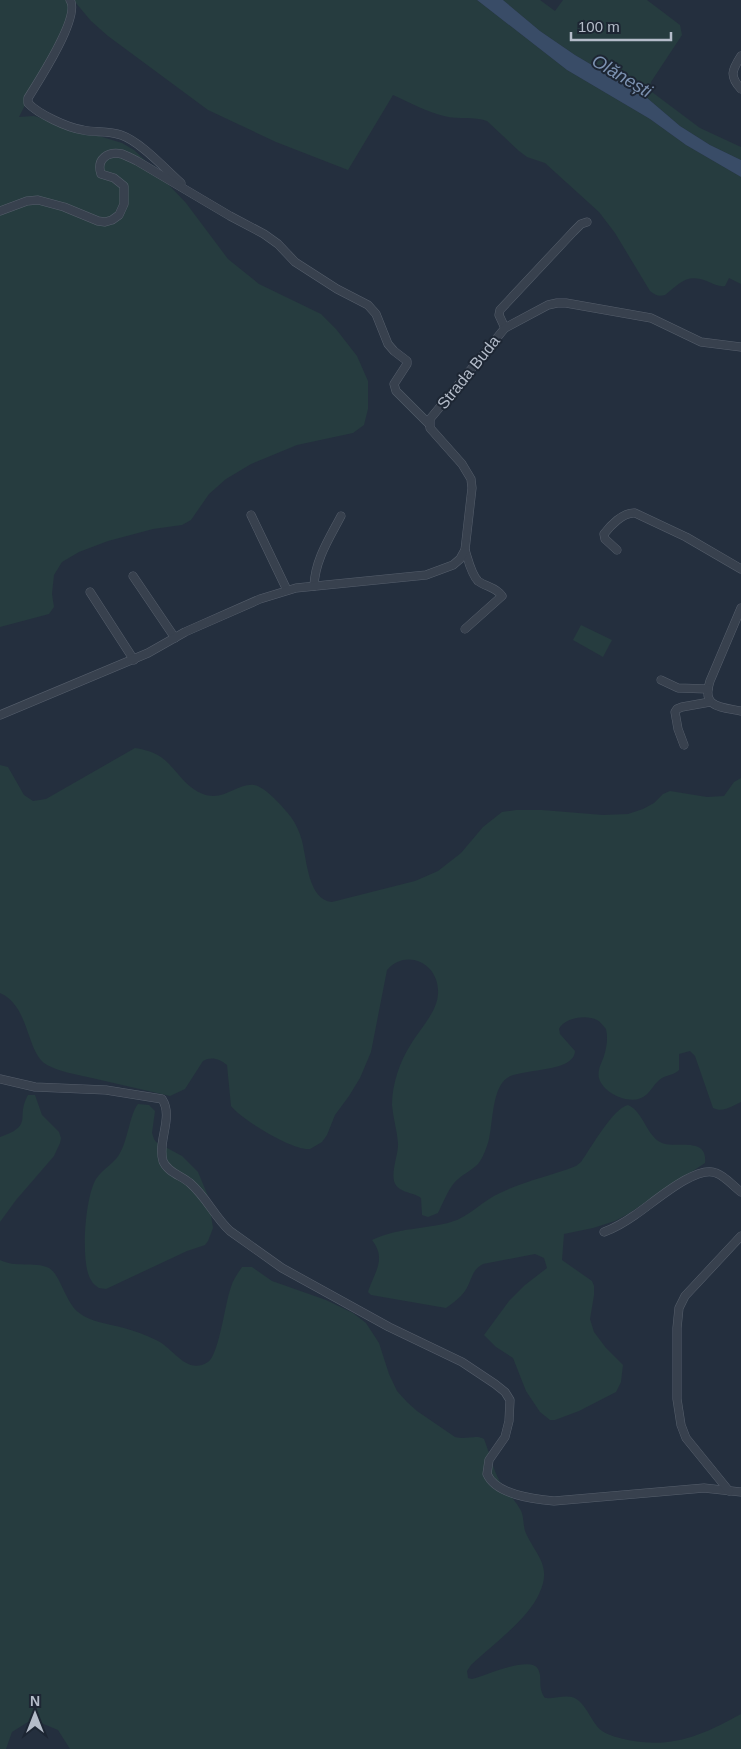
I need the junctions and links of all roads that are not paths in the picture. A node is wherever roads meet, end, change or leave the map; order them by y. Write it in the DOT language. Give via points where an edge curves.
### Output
graph roads {
  1 [pos="70,0"];
  2 [pos="741,56"];
  3 [pos="741,89"];
  4 [pos="198,197"];
  5 [pos="0,212"];
  6 [pos="587,222"];
  7 [pos="505,328"];
  8 [pos="741,347"];
  9 [pos="429,424"];
  10 [pos="252,515"];
  11 [pos="341,516"];
  12 [pos="465,550"];
  13 [pos="617,550"];
  14 [pos="741,569"];
  15 [pos="133,576"];
  16 [pos="314,586"];
  17 [pos="287,590"];
  18 [pos="90,592"];
  19 [pos="741,608"];
  20 [pos="465,629"];
  21 [pos="175,638"];
  22 [pos="134,660"];
  23 [pos="661,680"];
  24 [pos="708,689"];
  25 [pos="710,702"];
  26 [pos="741,711"];
  27 [pos="0,715"];
  28 [pos="684,745"];
  29 [pos="0,1079"];
  30 [pos="741,1192"];
  31 [pos="604,1232"];
  32 [pos="741,1236"];
  33 [pos="729,1491"];
  34 [pos="741,1492"];
  1 -- 4 [label="street" via="72,12 68,25 28,103 68,126 123,135"];
  2 -- 3 [label="street" via="733,71"];
  4 -- 5 [label="street" via="138,161 122,154 111,154 103,158 99,170 120,182 125,194 119,215 112,220 98,221 38,200 27,200"];
  4 -- 9 [label="street" via="264,234 307,270 368,305 376,314 388,344 407,360 394,384 396,391"];
  6 -- 7 [label="street, Strada Buda" via="573,232 500,310"];
  7 -- 8 [label="street, Strada Buda" via="548,305 566,303 651,318 700,342"];
  7 -- 9 [label="street, Strada Buda"];
  9 -- 12 [label="street, Strada Buda" via="471,479"];
  10 -- 17 [label="street"];
  11 -- 16 [label="street" via="318,561"];
  12 -- 16 [label="street" via="453,566 426,575"];
  12 -- 20 [label="street" via="478,581 502,596"];
  13 -- 14 [label="street" via="604,534 623,516 634,512"];
  15 -- 21 [label="street"];
  16 -- 17 [label="street"];
  17 -- 21 [label="street" via="231,611"];
  18 -- 22 [label="street"];
  19 -- 24 [label="street"];
  21 -- 22 [label="street"];
  22 -- 27 [label="street"];
  23 -- 24 [label="street" via="678,688"];
  24 -- 25 [label="street"];
  25 -- 26 [label="street"];
  25 -- 28 [label="street" via="682,707 675,712"];
  29 -- 33 [label="street" via="35,1087 106,1090 162,1100 166,1105 163,1161 201,1193 235,1235 282,1268 389,1327 462,1362 505,1392 511,1408 504,1437 489,1460 487,1474 493,1483 509,1492 554,1501 704,1488"];
  30 -- 31 [label="street" via="716,1172 703,1172 681,1182 636,1215"];
  32 -- 33 [label="street" via="685,1296 679,1308 677,1328 677,1399 681,1425 686,1438"];
  33 -- 34 [label="street"];
}
